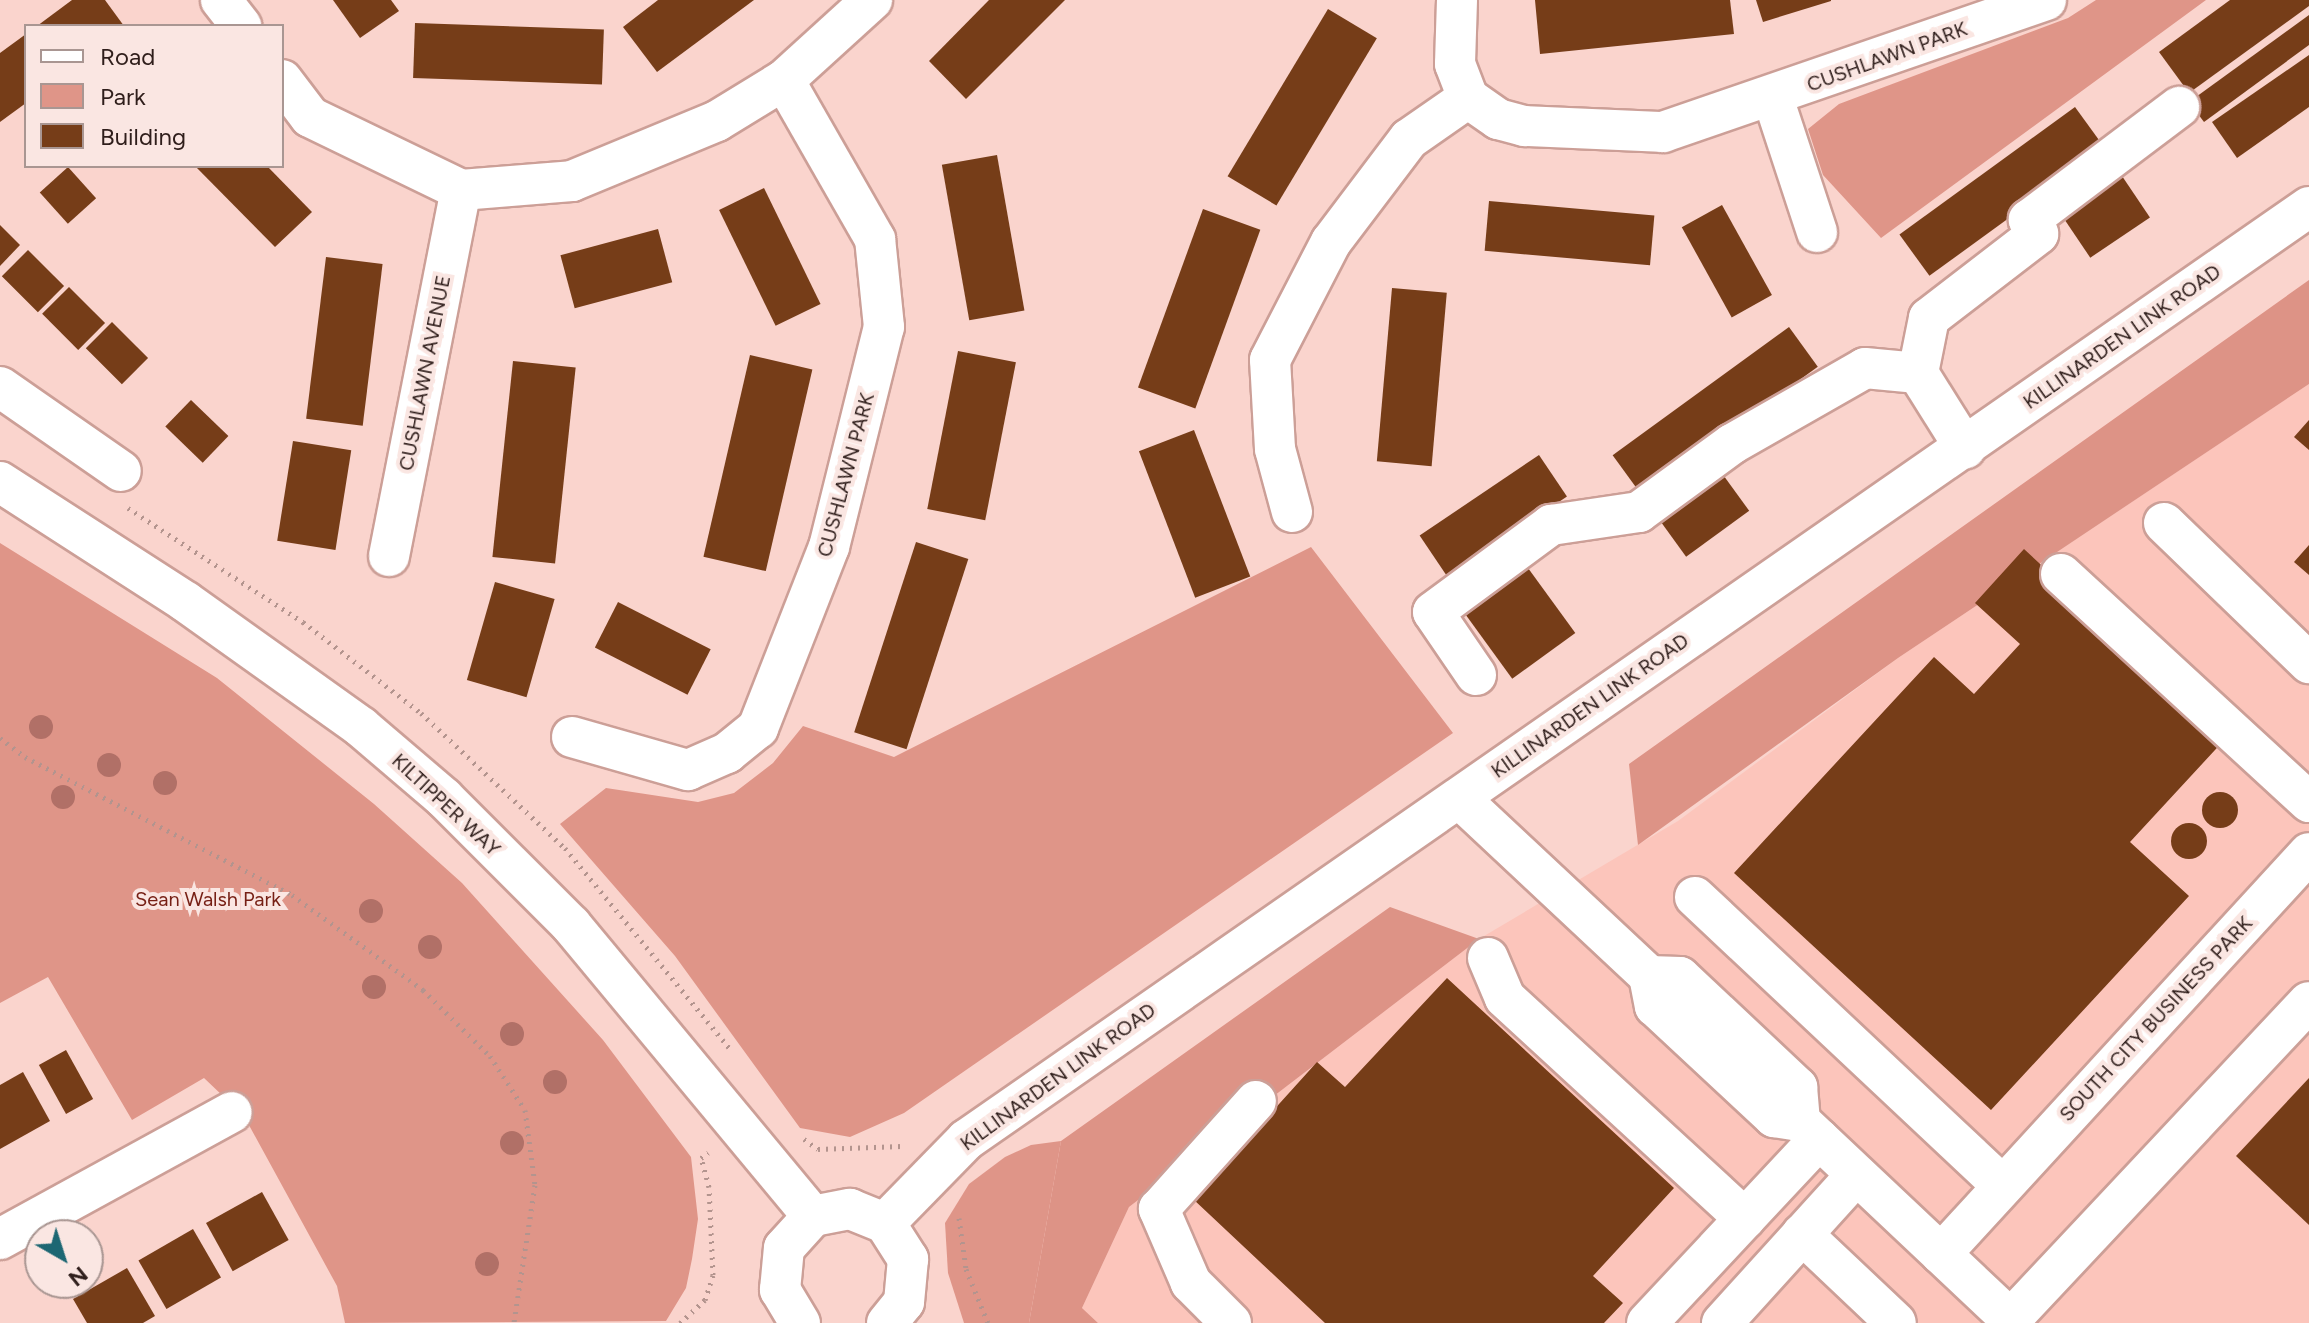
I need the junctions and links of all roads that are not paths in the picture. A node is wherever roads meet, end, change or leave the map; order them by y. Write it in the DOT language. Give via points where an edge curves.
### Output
graph roads {
  1 [pos="221,0"];
  2 [pos="872,0"];
  3 [pos="1457,0"];
  4 [pos="2046,0"];
  5 [pos="239,24"];
  6 [pos="784,80"];
  7 [pos="284,83"];
  8 [pos="1468,98"];
  9 [pos="1773,98"];
  10 [pos="2179,107"];
  11 [pos="461,190"];
  12 [pos="2309,207"];
  13 [pos="1817,232"];
  14 [pos="1918,373"];
  15 [pos="0,387"];
  16 [pos="1965,448"];
  17 [pos="0,482"];
  18 [pos="118,486"];
  19 [pos="1292,512"];
  20 [pos="2164,523"];
  21 [pos="389,556"];
  22 [pos="2061,574"];
  23 [pos="2309,663"];
  24 [pos="1476,675"];
  25 [pos="572,737"];
  26 [pos="1459,798"];
  27 [pos="2309,802"];
  28 [pos="2309,853"];
  29 [pos="1695,897"];
  30 [pos="1488,958"];
  31 [pos="2309,1002"];
  32 [pos="1256,1101"];
  33 [pos="232,1112"];
  34 [pos="1809,1130"];
  35 [pos="1856,1175"];
  36 [pos="2003,1186"];
  37 [pos="813,1216"];
  38 [pos="1745,1219"];
  39 [pos="885,1223"];
  40 [pos="1802,1234"];
  41 [pos="0,1239"];
  42 [pos="1941,1254"];
  43 [pos="787,1319"];
  44 [pos="2012,1321"];
  45 [pos="891,1322"];
  46 [pos="1231,1323"];
  47 [pos="1647,1323"];
  48 [pos="1722,1323"];
  49 [pos="1896,1323"];
  1 -- 5 [label="street"];
  2 -- 6 [label="street"];
  3 -- 8 [label="street" via="1455,64"];
  4 -- 9 [label="street, CUSHLAWN PARK"];
  6 -- 11 [label="street" via="717,121 572,181"];
  6 -- 25 [label="street, CUSHLAWN PARK" via="875,239 880,283 884,327 829,547 758,728 727,753 688,770"];
  7 -- 11 [label="street" via="310,117"];
  8 -- 9 [label="street, CUSHLAWN PARK" via="1498,119 1525,126 1663,132"];
  8 -- 19 [label="street" via="1409,139 1331,242 1270,360 1275,449"];
  9 -- 13 [label="street"];
  10 -- 14 [label="street" via="2029,220 2038,234 1929,318"];
  11 -- 21 [label="street, CUSHLAWN AVENUE"];
  12 -- 16 [label="street, KILLINARDEN LINK ROAD"];
  14 -- 16 [label="street"];
  14 -- 24 [label="street" via="1865,368 1732,444 1639,512 1551,525 1433,612"];
  15 -- 18 [label="street"];
  16 -- 26 [label="street, KILLINARDEN LINK ROAD"];
  17 -- 37 [label="street, KILTIPPER WAY" via="211,619 361,727 444,798 571,925"];
  20 -- 23 [label="street"];
  22 -- 27 [label="street"];
  26 -- 34 [label="street" via="1649,976 1680,977 1797,1087"];
  26 -- 39 [label="street, KILLINARDEN LINK ROAD" via="966,1140"];
  28 -- 36 [label="street, SOUTH CITY BUSINESS PARK"];
  29 -- 36 [label="street"];
  30 -- 38 [label="street" via="1505,998"];
  31 -- 44 [label="street"];
  32 -- 46 [label="street" via="1159,1209 1191,1283"];
  33 -- 41 [label="street"];
  34 -- 35 [label="street"];
  34 -- 38 [label="street"];
  35 -- 40 [label="street"];
  35 -- 42 [label="street"];
  36 -- 42 [label="street, SOUTH CITY BUSINESS PARK"];
  37 -- 39 [label="street" via="850,1209"];
  37 -- 43 [label="street" via="784,1248 780,1290"];
  38 -- 47 [label="street"];
  39 -- 45 [label="street" via="908,1259 904,1302"];
  40 -- 48 [label="street"];
  40 -- 49 [label="street"];
  42 -- 44 [label="street"];
}
